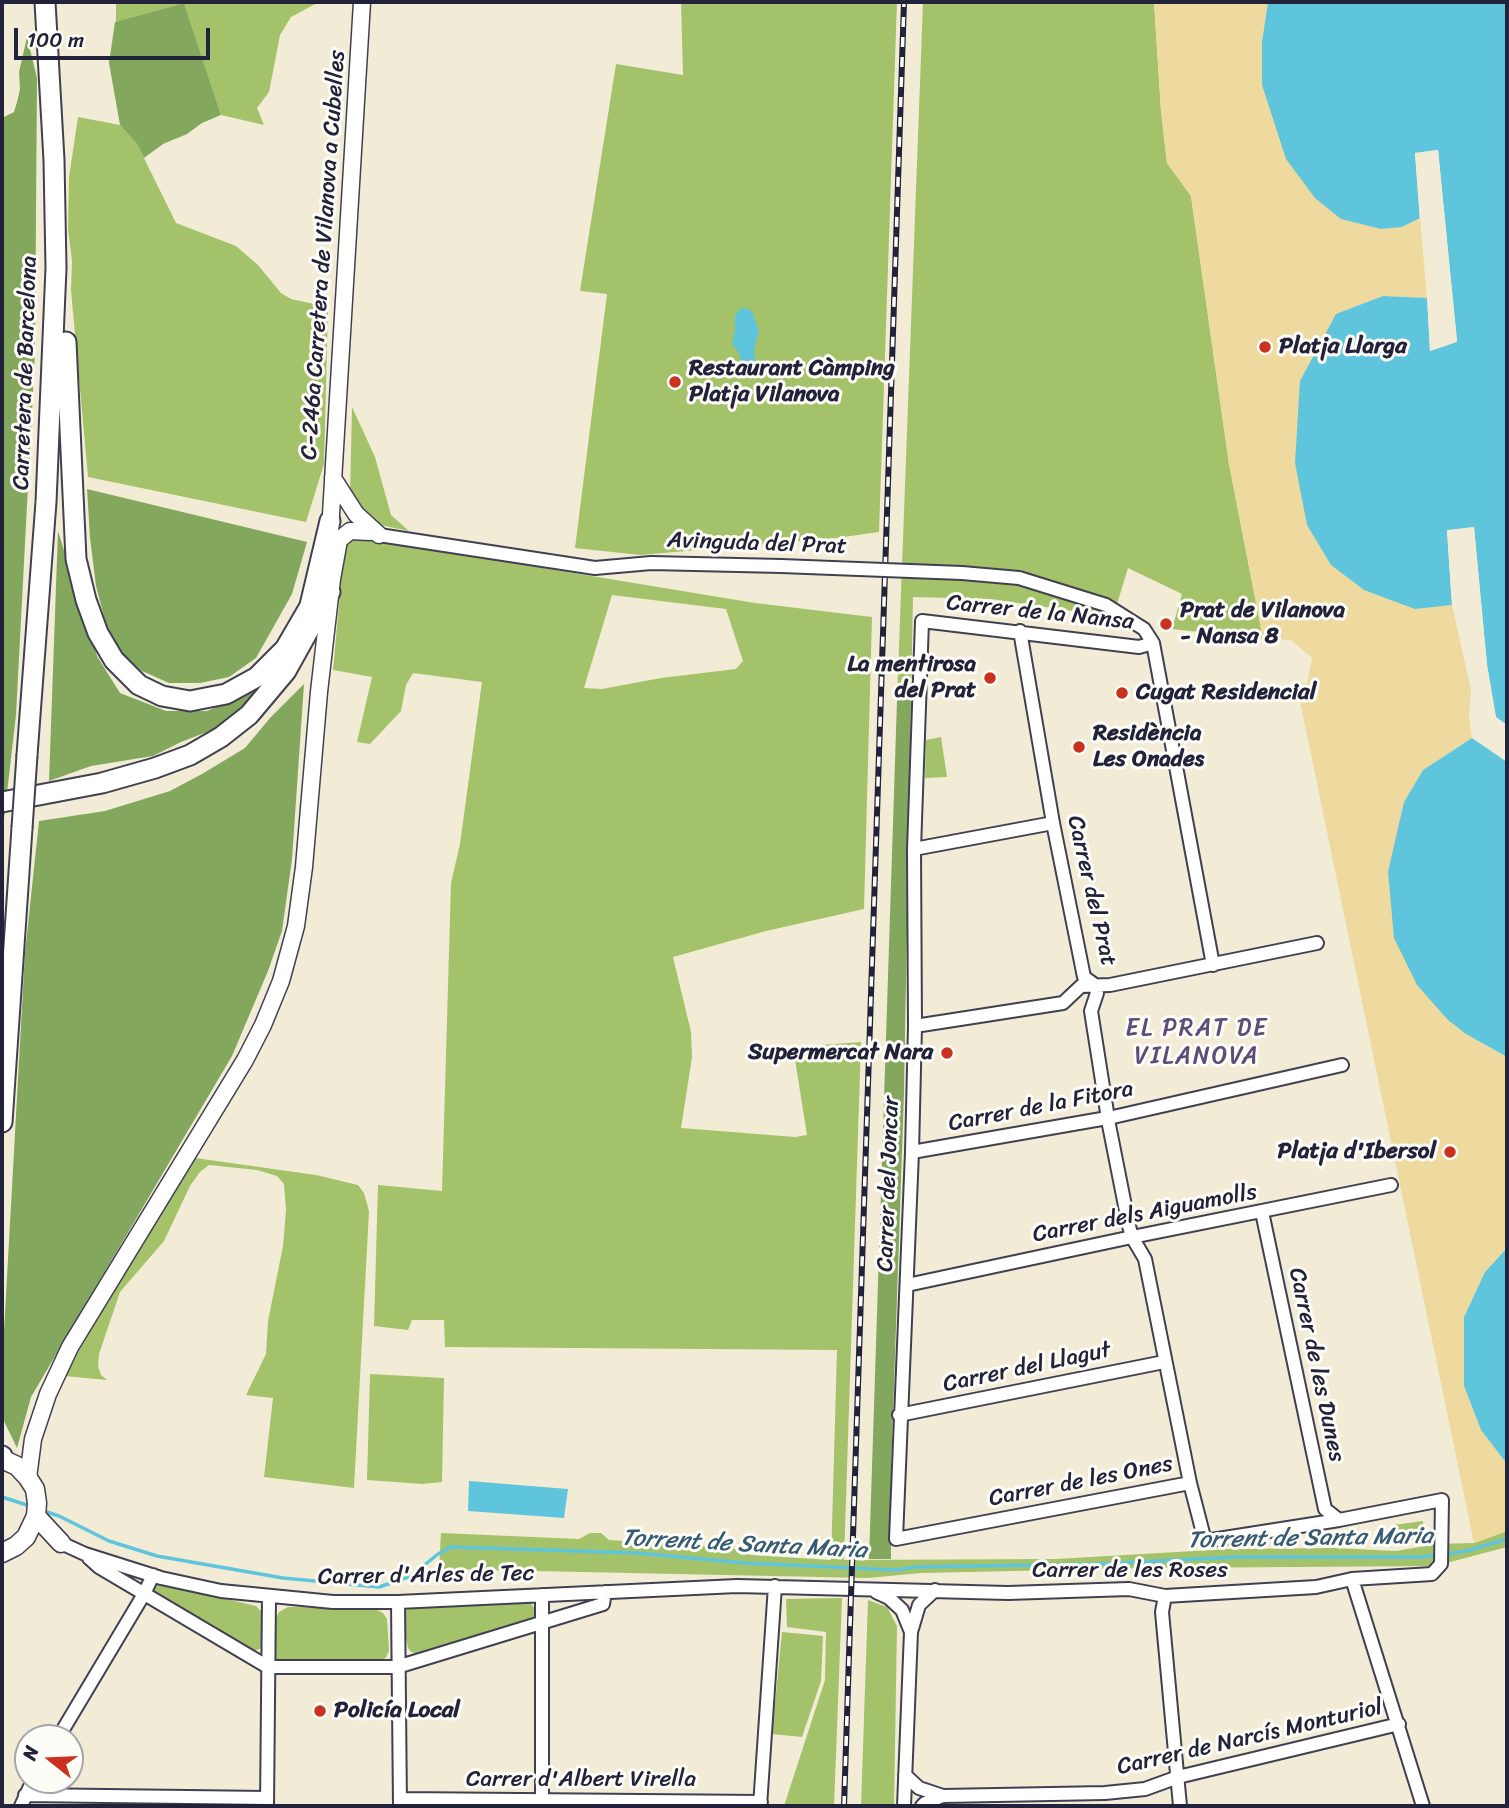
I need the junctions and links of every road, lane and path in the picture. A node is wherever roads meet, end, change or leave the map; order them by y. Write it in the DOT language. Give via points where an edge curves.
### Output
graph roads {
  1 [pos="45,2"];
  2 [pos="362,2"];
  3 [pos="56,268"];
  4 [pos="332,478"];
  5 [pos="356,514"];
  6 [pos="330,517"];
  7 [pos="374,534"];
  8 [pos="331,586"];
  9 [pos="310,606"];
  10 [pos="1128,619"];
  11 [pos="922,621"];
  12 [pos="1020,631"];
  13 [pos="1116,643"];
  14 [pos="1153,643"];
  15 [pos="300,647"];
  16 [pos="2,802"];
  17 [pos="1053,823"];
  18 [pos="914,849"];
  19 [pos="19,879"];
  20 [pos="1317,943"];
  21 [pos="2,944"];
  22 [pos="1213,965"];
  23 [pos="1095,985"];
  24 [pos="915,1026"];
  25 [pos="1342,1065"];
  26 [pos="1110,1117"];
  27 [pos="2,1122"];
  28 [pos="912,1152"];
  29 [pos="1391,1185"];
  30 [pos="1262,1212"];
  31 [pos="1132,1237"];
  32 [pos="907,1285"];
  33 [pos="1164,1362"];
  34 [pos="899,1415"];
  35 [pos="2,1458"];
  36 [pos="29,1478"];
  37 [pos="1190,1483"];
  38 [pos="37,1509"];
  39 [pos="1325,1509"];
  40 [pos="1339,1520"];
  41 [pos="1314,1523"];
  42 [pos="26,1537"];
  43 [pos="896,1539"];
  44 [pos="61,1543"];
  45 [pos="85,1554"];
  46 [pos="3,1556"];
  47 [pos="1432,1574"];
  48 [pos="153,1575"];
  49 [pos="1352,1579"];
  50 [pos="775,1586"];
  51 [pos="869,1589"];
  52 [pos="935,1590"];
  53 [pos="605,1592"];
  54 [pos="144,1594"];
  55 [pos="542,1595"];
  56 [pos="1165,1596"];
  57 [pos="269,1597"];
  58 [pos="398,1602"];
  59 [pos="542,1621"];
  60 [pos="911,1632"];
  61 [pos="268,1667"];
  62 [pos="397,1667"];
  63 [pos="66,1724"];
  64 [pos="1399,1724"];
  65 [pos="905,1775"];
  66 [pos="1178,1777"];
  67 [pos="943,1796"];
  68 [pos="23,1800"];
  69 [pos="110,1801"];
  70 [pos="267,1802"];
  71 [pos="400,1803"];
  72 [pos="542,1803"];
  73 [pos="760,1804"];
  74 [pos="904,1806"];
  75 [pos="922,1806"];
  76 [pos="1180,1806"];
  77 [pos="1423,1806"];
  1 -- 3 [label="highway, Carretera de Barcelona"];
  2 -- 4 [label="main road, C-246a Carretera de Vilanova a Cubelles"];
  3 -- 9 [label="highway" via="66,343 76,559 98,633 114,660 139,685 162,696 190,701 226,694 257,677 285,649"];
  3 -- 19 [label="highway, Carretera de Barcelona, bridge" via="46,502"];
  4 -- 5 [label="main road"];
  4 -- 6 [label="main road, C-246a Carretera de Vilanova a Cubelles"];
  5 -- 6 [label="main road" via="341,509"];
  5 -- 7 [label="main road"];
  6 -- 7 [label="main road"];
  6 -- 8 [label="main road, C-246a Carretera de Vilanova a Cubelles"];
  6 -- 9 [label="highway"];
  7 -- 8 [label="main road" via="350,531 339,540"];
  7 -- 10 [label="street, Avinguda del Prat, bridge" via="595,568 651,563 781,566 1019,578 1106,605"];
  8 -- 15 [label="highway"];
  8 -- 36 [label="main road" via="304,867 296,926 281,981 245,1060 70,1347 37,1427"];
  9 -- 15 [label="highway"];
  10 -- 13 [label="street" via="1129,633"];
  10 -- 14 [label="street, Avinguda del Prat" via="1144,629"];
  11 -- 12 [label="street, Carrer de la Nansa"];
  11 -- 18 [label="street, Carrer del Joncar"];
  12 -- 13 [label="street, Carrer de la Nansa"];
  12 -- 17 [label="street, Carrer del Prat"];
  13 -- 14 [label="street, Carrer de la Nansa" via="1139,647"];
  14 -- 22 [label="street"];
  15 -- 16 [label="highway" via="248,715 190,755 102,783"];
  17 -- 18 [label="street"];
  17 -- 23 [label="street, Carrer del Prat" via="1084,977"];
  18 -- 24 [label="street, Carrer del Joncar"];
  19 -- 21 [label="highway"];
  19 -- 27 [label="highway, Carretera de Barcelona"];
  20 -- 22 [label="street"];
  22 -- 23 [label="street"];
  23 -- 24 [label="street" via="1081,986 1063,1003"];
  23 -- 26 [label="street, Carrer del Prat" via="1091,1012"];
  24 -- 28 [label="street, Carrer del Joncar"];
  25 -- 26 [label="street, Carrer de la Fitora"];
  26 -- 28 [label="street, Carrer de la Fitora"];
  26 -- 31 [label="street, Carrer del Prat"];
  28 -- 32 [label="street, Carrer del Joncar"];
  29 -- 30 [label="street, Carrer dels Aiguamolls"];
  30 -- 31 [label="street, Carrer dels Aiguamolls"];
  30 -- 39 [label="street, Carrer de les Dunes"];
  31 -- 32 [label="street, Carrer dels Aiguamolls"];
  31 -- 33 [label="street, Carrer del Prat" via="1145,1259"];
  32 -- 34 [label="street, Carrer del Joncar"];
  33 -- 34 [label="street, Carrer del Llagut"];
  33 -- 37 [label="street, Carrer del Prat"];
  34 -- 43 [label="street, Carrer del Joncar"];
  35 -- 36 [label="main road"];
  36 -- 38 [label="main road"];
  37 -- 41 [label="street, Carrer de les Ones" via="1205,1541"];
  37 -- 43 [label="street, Carrer de les Ones"];
  38 -- 42 [label="main road"];
  38 -- 44 [label="main road"];
  39 -- 40 [label="street"];
  39 -- 41 [label="street"];
  40 -- 41 [label="street, Carrer de les Ones"];
  40 -- 47 [label="street, Carrer de les Ones" via="1443,1500 1441,1564"];
  42 -- 44 [label="main road"];
  42 -- 46 [label="main road"];
  44 -- 45 [label="street, Carrer d'Arles de Tec"];
  45 -- 48 [label="street, Carrer d'Arles de Tec"];
  45 -- 54 [label="street, Carrer d'Arles de Tec"];
  47 -- 49 [label="street, Carrer de les Roses"];
  48 -- 54 [label="street"];
  48 -- 57 [label="street, Carrer d'Arles de Tec"];
  49 -- 56 [label="street, Carrer de les Roses" via="1316,1587"];
  49 -- 64 [label="street"];
  50 -- 51 [label="street, Carrer d'Arles de Tec"];
  50 -- 53 [label="street, Carrer d'Arles de Tec"];
  50 -- 73 [label="street"];
  51 -- 52 [label="street, Carrer de les Roses"];
  51 -- 60 [label="street" via="902,1610"];
  52 -- 56 [label="street, Carrer de les Roses" via="1129,1589"];
  52 -- 60 [label="street" via="919,1605"];
  53 -- 55 [label="street, Carrer d'Arles de Tec"];
  53 -- 59 [label="street" via="603,1604"];
  54 -- 61 [label="street, Carrer d'Arles de Tec"];
  54 -- 63 [label="street"];
  55 -- 58 [label="street, Carrer d'Arles de Tec"];
  55 -- 59 [label="street"];
  56 -- 66 [label="street" via="1162,1612"];
  57 -- 58 [label="street, Carrer d'Arles de Tec"];
  57 -- 61 [label="street"];
  58 -- 62 [label="street"];
  59 -- 62 [label="street"];
  59 -- 72 [label="street"];
  60 -- 65 [label="street"];
  61 -- 62 [label="street"];
  61 -- 70 [label="street"];
  62 -- 71 [label="street"];
  64 -- 66 [label="street, Carrer de Narcís Monturiol"];
  64 -- 77 [label="street"];
  65 -- 67 [label="street, Carrer de Narcís Monturiol" via="919,1788"];
  65 -- 74 [label="street"];
  66 -- 67 [label="street, Carrer de Narcís Monturiol" via="1145,1789 1105,1793"];
  66 -- 76 [label="street"];
  67 -- 75 [label="street, Carrer de Narcís Monturiol"];
  68 -- 69 [label="street"];
  69 -- 70 [label="street"];
  71 -- 72 [label="street, Carrer d'Albert Virella"];
  72 -- 73 [label="street, Carrer d'Albert Virella"];
}
